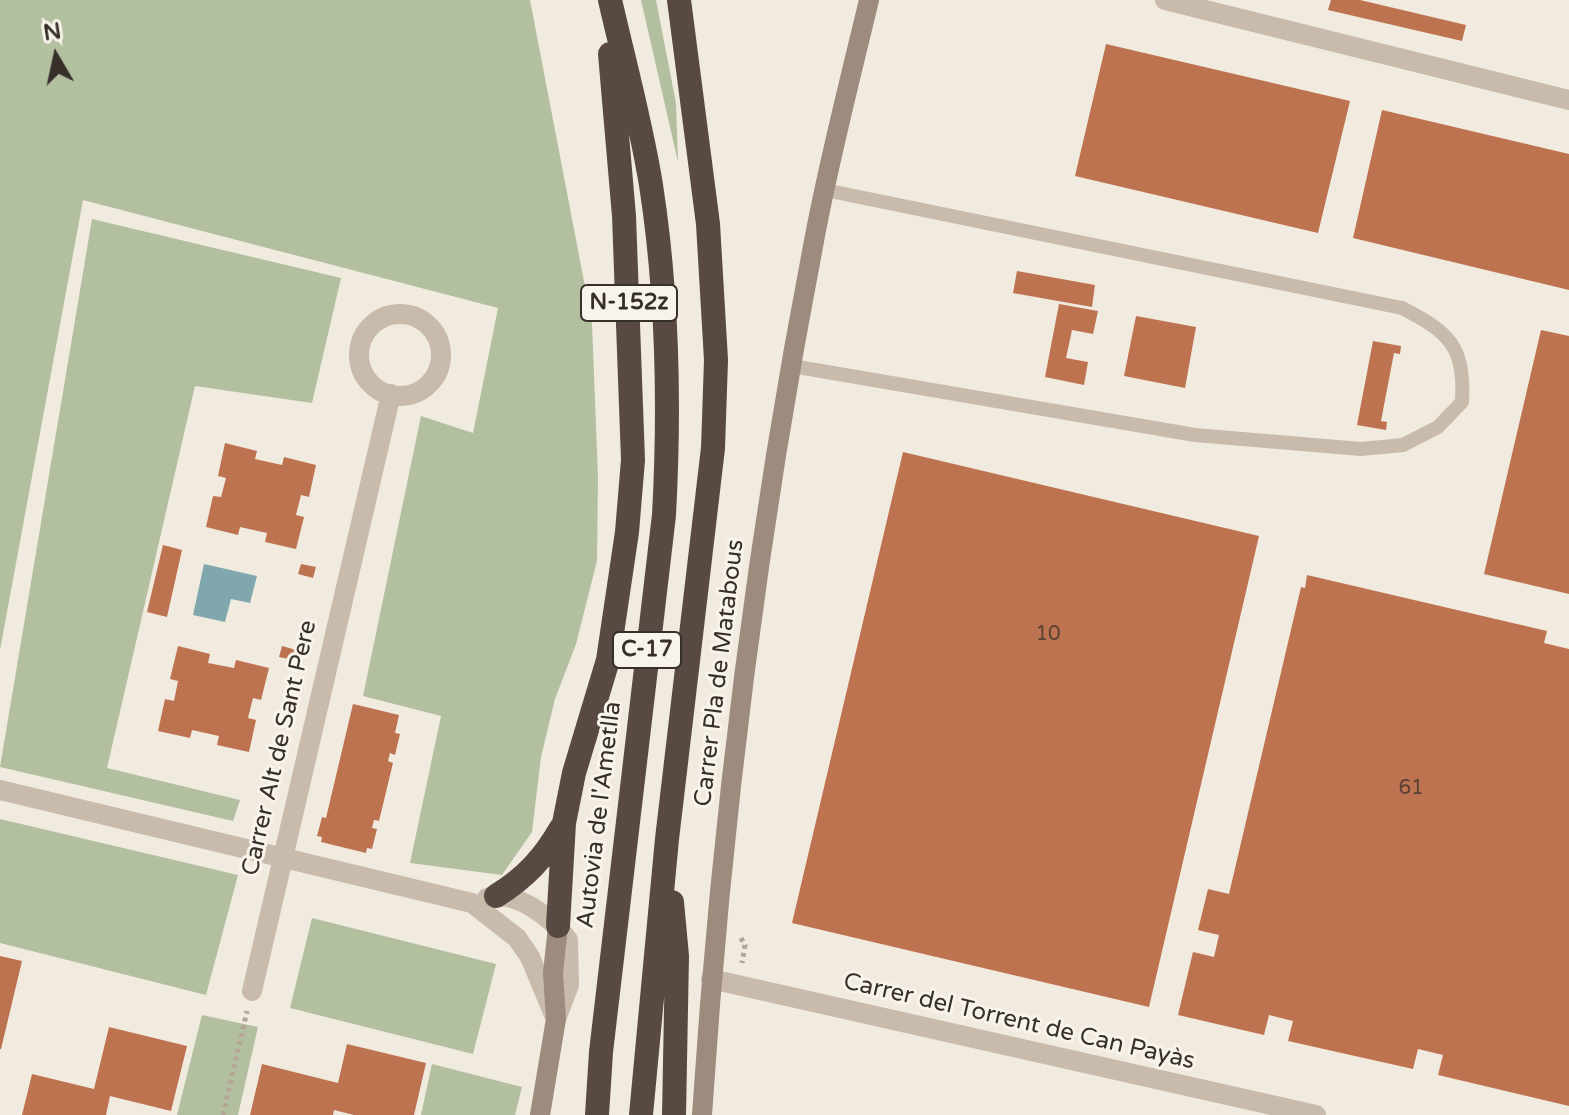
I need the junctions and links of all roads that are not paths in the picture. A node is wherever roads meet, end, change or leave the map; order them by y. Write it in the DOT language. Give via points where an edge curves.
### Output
graph roads {
  1 [pos="608,0"];
  2 [pos="679,0"];
  3 [pos="869,0"];
  4 [pos="1165,0"];
  5 [pos="1569,100"];
  6 [pos="825,190"];
  7 [pos="792,366"];
  8 [pos="391,394"];
  9 [pos="0,790"];
  10 [pos="564,823"];
  11 [pos="667,839"];
  12 [pos="280,859"];
  13 [pos="496,896"];
  14 [pos="472,903"];
  15 [pos="558,926"];
  16 [pos="711,979"];
  17 [pos="252,991"];
  18 [pos="556,1019"];
  19 [pos="1223,1105"];
  20 [pos="540,1115"];
  21 [pos="597,1115"];
  22 [pos="641,1115"];
  23 [pos="674,1115"];
  24 [pos="702,1115"];
  25 [pos="1316,1115"];
  1 -- 10 [label="highway, N-152z" via="624,216 633,460 608,660"];
  1 -- 21 [label="highway, Autovia de l'Ametlla / C-17" via="651,184 667,323 668,430 664,515"];
  2 -- 11 [label="highway, C-17" via="708,224 716,360 713,448"];
  3 -- 6 [label="main road, Carrer Pla de Matabous"];
  4 -- 5 [label="street"];
  6 -- 7 [label="main road, Carrer Pla de Matabous"];
  6 -- 7 [label="lane" via="1402,308 1453,342 1464,370 1462,402 1438,427 1403,445 1361,449 1195,435"];
  7 -- 16 [label="main road, Carrer Pla de Matabous" via="752,610"];
  8 -- 8 [label="street" via="413,394 425,387 441,363 437,336 415,316 387,315 362,338 359,352 367,379"];
  8 -- 12 [label="street, Carrer Alt de Sant Pere"];
  9 -- 12 [label="street"];
  10 -- 13 [label="highway" via="535,866"];
  10 -- 15 [label="highway, N-152z"];
  11 -- 22 [label="highway, C-17"];
  11 -- 23 [label="highway" via="677,956"];
  12 -- 14 [label="street"];
  12 -- 17 [label="street, Carrer Alt de Sant Pere"];
  13 -- 14 [label="street"];
  13 -- 15 [label="street" via="537,909"];
  14 -- 18 [label="street" via="517,938"];
  15 -- 18 [label="main road, N-152z"];
  16 -- 19 [label="street, Carrer del Torrent de Can Payàs"];
  16 -- 24 [label="main road, Carrer Pla de Matabous"];
  18 -- 20 [label="main road, N-152z"];
  19 -- 25 [label="street, Carrer del Torrent de Can Payàs"];
}
